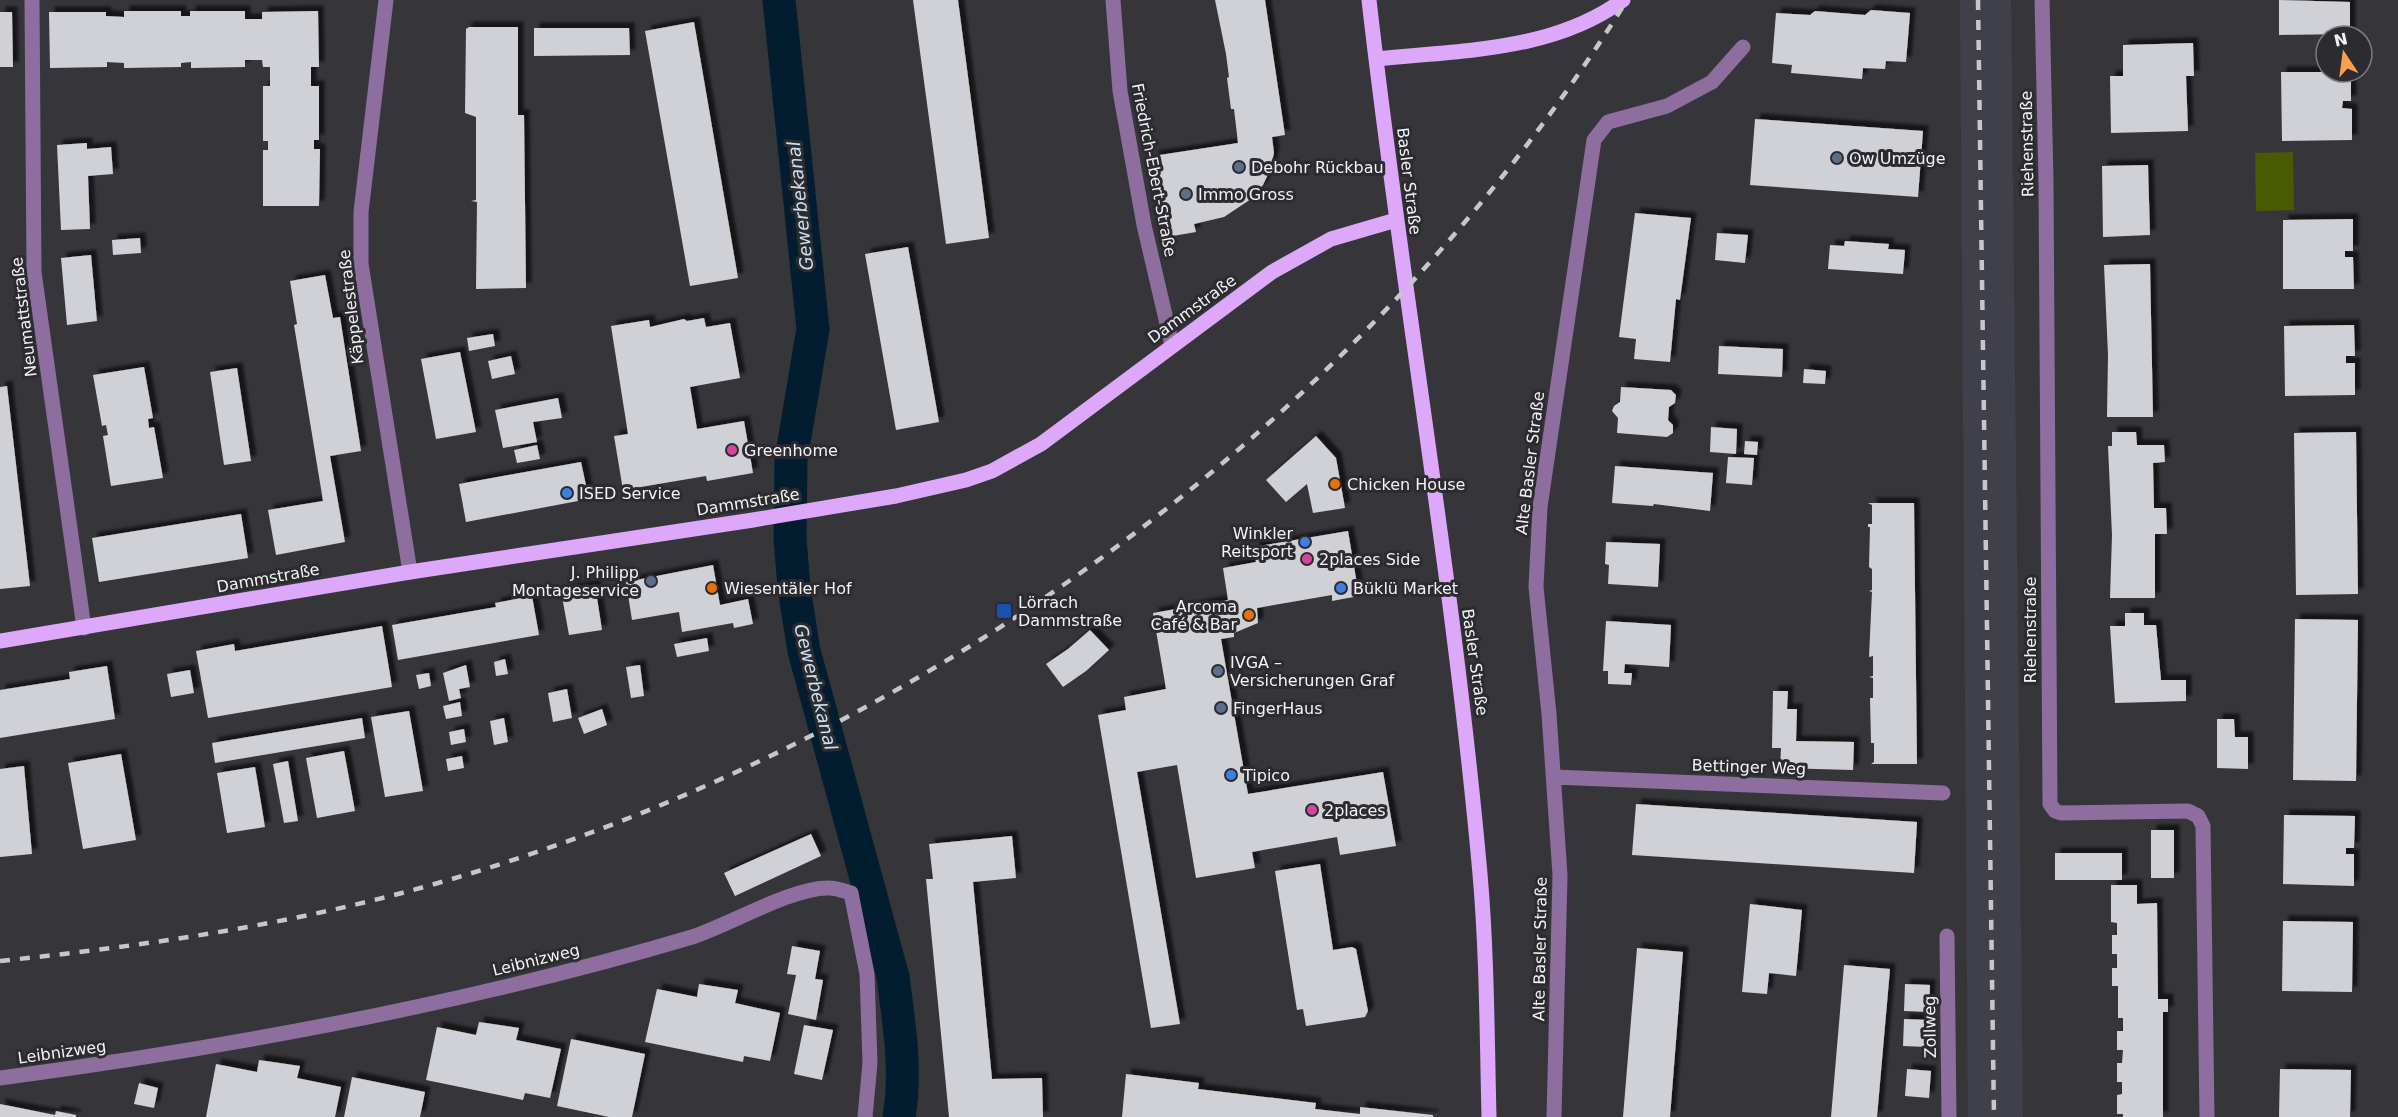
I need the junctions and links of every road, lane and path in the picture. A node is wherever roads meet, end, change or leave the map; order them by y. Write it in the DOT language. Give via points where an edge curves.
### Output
graph roads {
  1 [pos="33,0"];
  2 [pos="386,0"];
  3 [pos="1113,0"];
  4 [pos="1369,0"];
  5 [pos="1623,0"];
  6 [pos="2042,0"];
  7 [pos="1743,47"];
  8 [pos="1376,59"];
  9 [pos="1396,220"];
  10 [pos="1172,345"];
  11 [pos="410,572"];
  12 [pos="84,628"];
  13 [pos="0,641"];
  14 [pos="1554,777"];
  15 [pos="1943,793"];
  16 [pos="1947,936"];
  17 [pos="0,1078"];
  18 [pos="865,1117"];
  19 [pos="1489,1117"];
  20 [pos="1554,1117"];
  21 [pos="1949,1117"];
  22 [pos="2207,1117"];
  1 -- 12 [label="street, Neumattstraße" via="34,272"];
  2 -- 11 [label="street, Käppelestraße" via="361,212 361,264"];
  3 -- 10 [label="street, Friedrich-Ebert-Straße" via="1120,91 1144,225"];
  4 -- 8 [label="main road, Basler Straße"];
  5 -- 8 [label="main road" via="1602,15 1562,33 1518,44"];
  6 -- 22 [label="street, Riehenstraße" via="2050,804 2061,813 2188,811 2198,816 2203,826"];
  7 -- 14 [label="street, Alte Basler Straße" via="1712,82 1666,106 1608,122 1594,140 1540,507 1536,587"];
  8 -- 9 [label="main road, Basler Straße"];
  9 -- 10 [label="main road, Dammstraße" via="1323,244 1272,272"];
  9 -- 19 [label="main road, Basler Straße" via="1468,748 1480,878"];
  10 -- 11 [label="main road, Dammstraße" via="1054,434 992,471 966,480 830,508"];
  11 -- 12 [label="main road, Dammstraße"];
  12 -- 13 [label="main road, Dammstraße"];
  14 -- 15 [label="street, Bettinger Weg"];
  14 -- 20 [label="street, Alte Basler Straße" via="1560,875"];
  16 -- 21 [label="street, Zollweg"];
  17 -- 18 [label="street, Leibnizweg" via="132,1060 438,1003 695,936 804,892 829,888 851,893 867,974 870,1063"];
}
